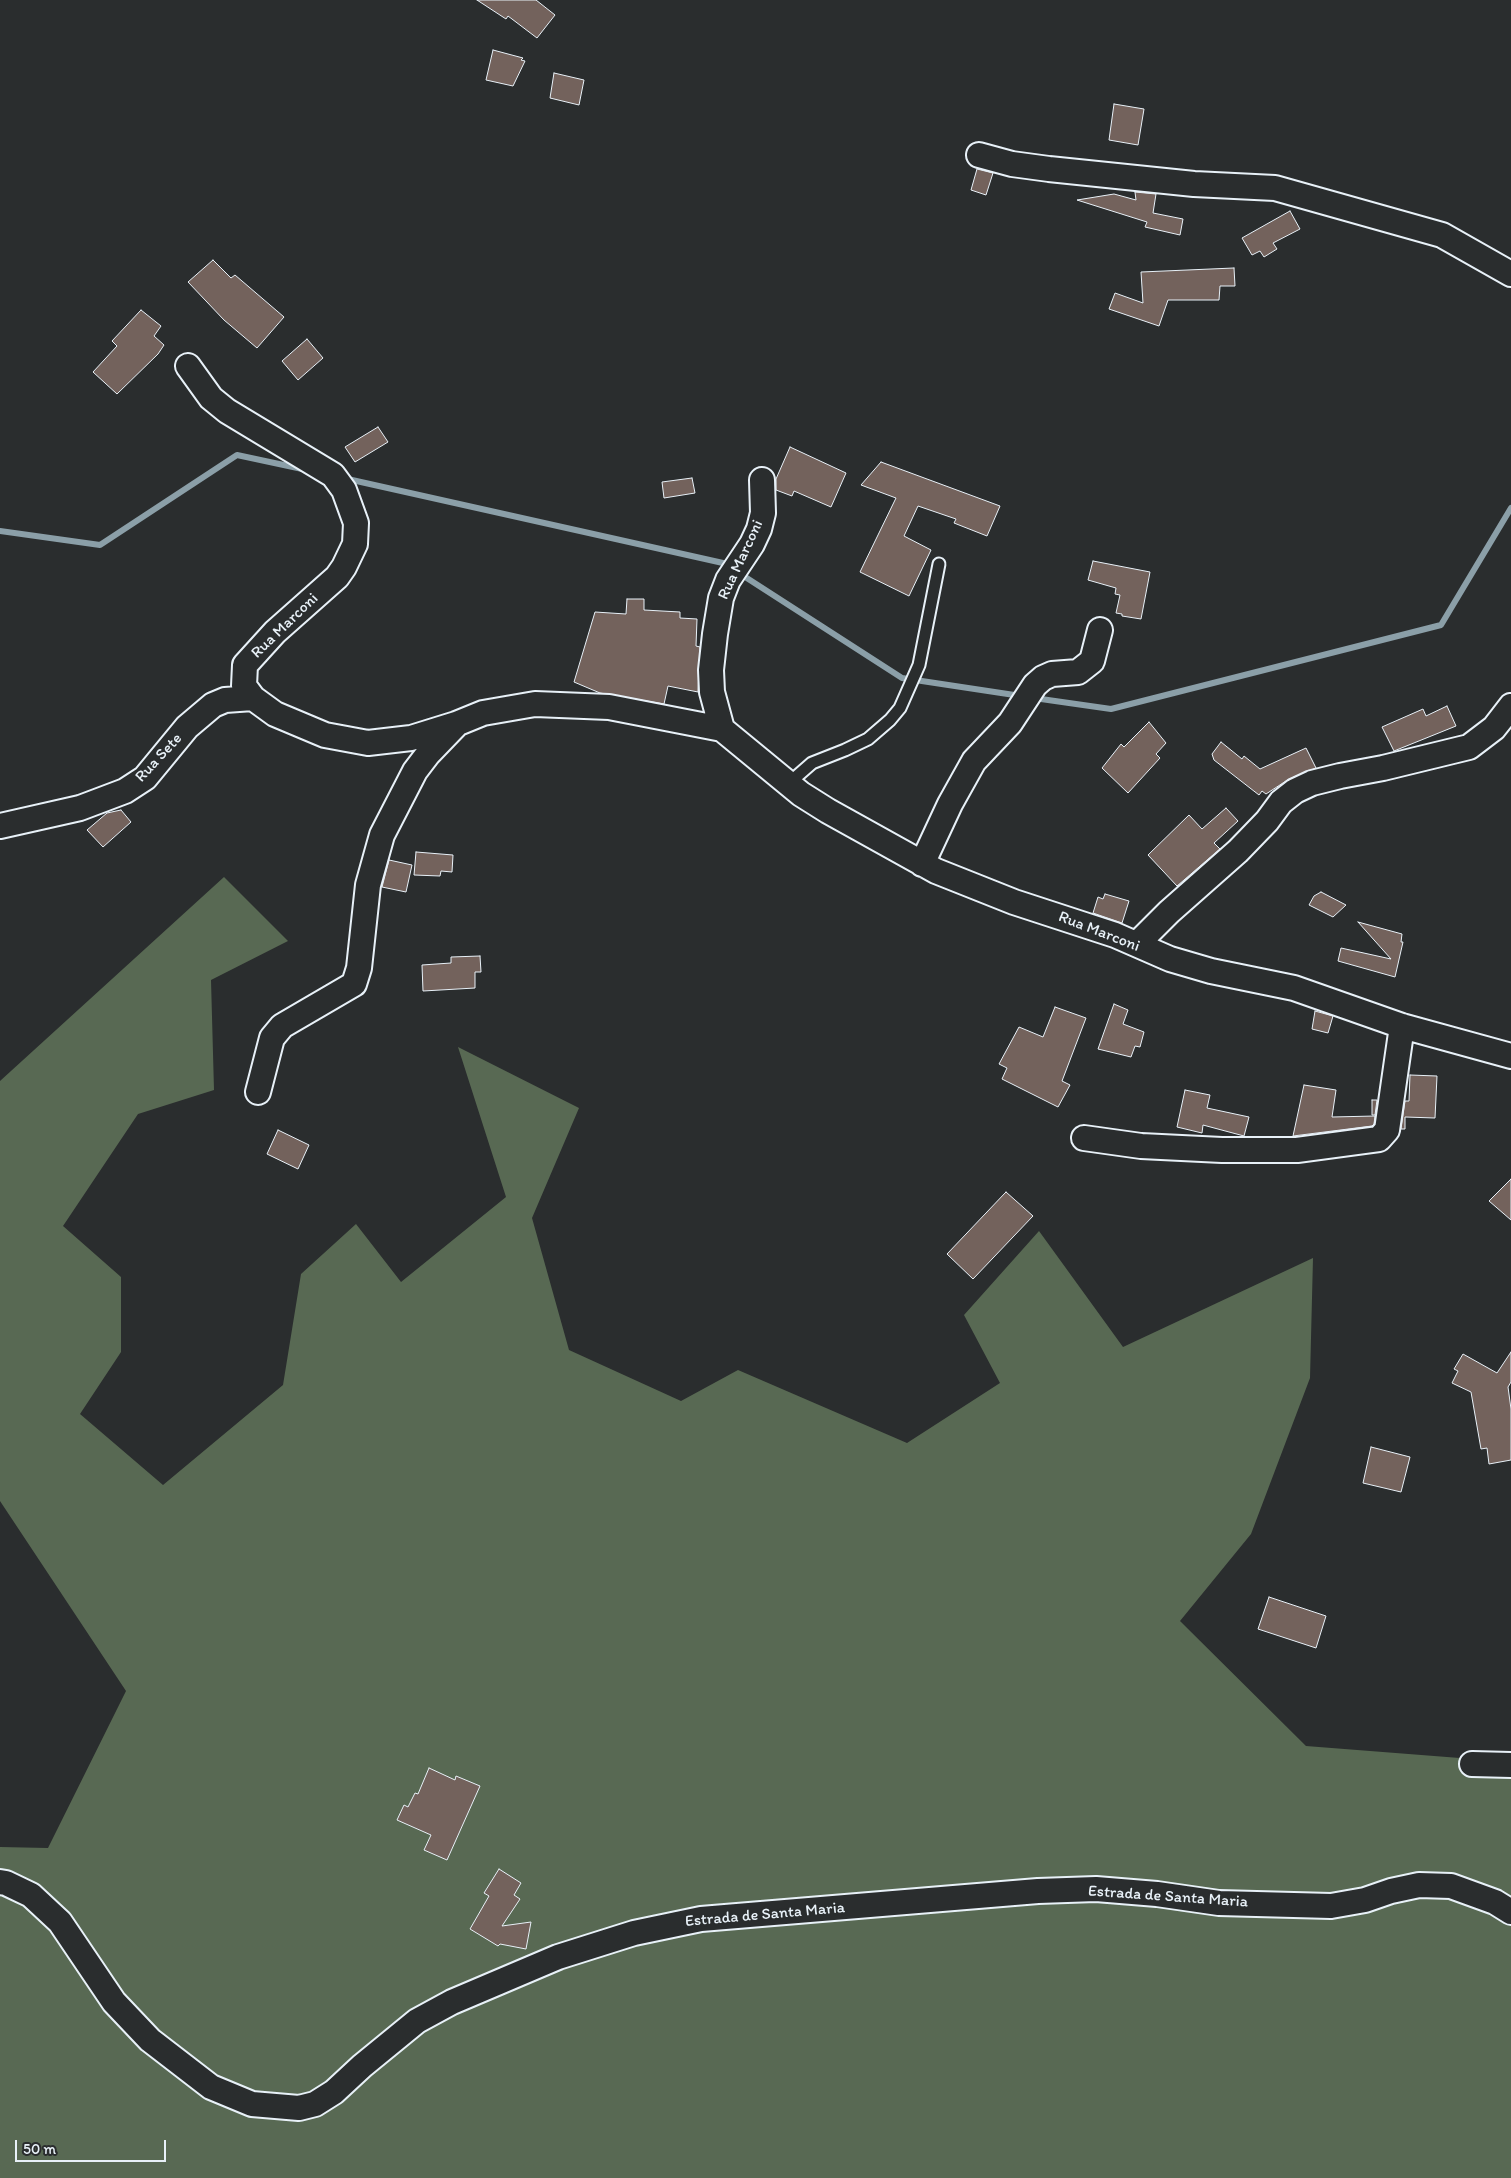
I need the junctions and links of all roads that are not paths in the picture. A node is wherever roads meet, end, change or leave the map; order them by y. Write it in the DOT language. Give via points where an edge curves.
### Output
graph roads {
  1 [pos="979,155"];
  2 [pos="1511,274"];
  3 [pos="188,366"];
  4 [pos="762,480"];
  5 [pos="939,564"];
  6 [pos="1100,630"];
  7 [pos="253,698"];
  8 [pos="1511,706"];
  9 [pos="456,724"];
  10 [pos="722,729"];
  11 [pos="788,784"];
  12 [pos="0,826"];
  13 [pos="922,864"];
  14 [pos="1137,944"];
  15 [pos="1402,1026"];
  16 [pos="1511,1056"];
  17 [pos="258,1092"];
  18 [pos="1084,1138"];
  19 [pos="1472,1764"];
  20 [pos="1511,1764"];
  21 [pos="0,1882"];
  22 [pos="1511,1912"];
  1 -- 2 [label="street" via="1012,164 1094,174 1275,188 1442,235"];
  3 -- 7 [label="street, Rua Marconi" via="211,398 227,411 333,476 344,490 356,523 355,544 337,577 275,632 245,665 244,686"];
  4 -- 10 [label="street, Rua Marconi" via="763,513 759,529 728,580 714,634 712,692"];
  5 -- 11 [label="lane" via="919,665 900,708 868,739 812,762"];
  6 -- 13 [label="street" via="1092,661 1078,672 1043,678 1010,723 974,761"];
  7 -- 9 [label="street, Rua Marconi" via="275,714 325,735 368,743 411,738"];
  7 -- 12 [label="street, Rua Sete" via="225,700 213,705 187,727 145,778 125,791 80,808"];
  8 -- 14 [label="street" via="1494,728 1469,747 1331,778 1296,791 1281,802 1238,851"];
  9 -- 10 [label="street, Rua Marconi" via="498,710 534,704 562,704 609,707"];
  9 -- 17 [label="street" via="420,766 382,836 368,885 359,968 354,984 282,1026 272,1038"];
  10 -- 11 [label="street, Rua Marconi"];
  11 -- 13 [label="street, Rua Marconi" via="828,811"];
  13 -- 14 [label="street, Rua Marconi" via="1014,902"];
  14 -- 15 [label="street, Rua Marconi" via="1150,953 1211,971 1294,988"];
  15 -- 16 [label="street, Rua Marconi"];
  15 -- 18 [label="street" via="1387,1130 1379,1139 1297,1150 1259,1150 1141,1146"];
  19 -- 20 [label="street"];
  21 -- 22 [label="street, Estrada de Santa Maria" via="30,1895 60,1922 114,2002 150,2040 211,2087 252,2104 299,2108 315,2104 334,2092 417,2021 452,2002 558,1957 634,1933 701,1918 1096,1889 1219,1903 1331,1906 1419,1885 1451,1886 1495,1902"];
}
